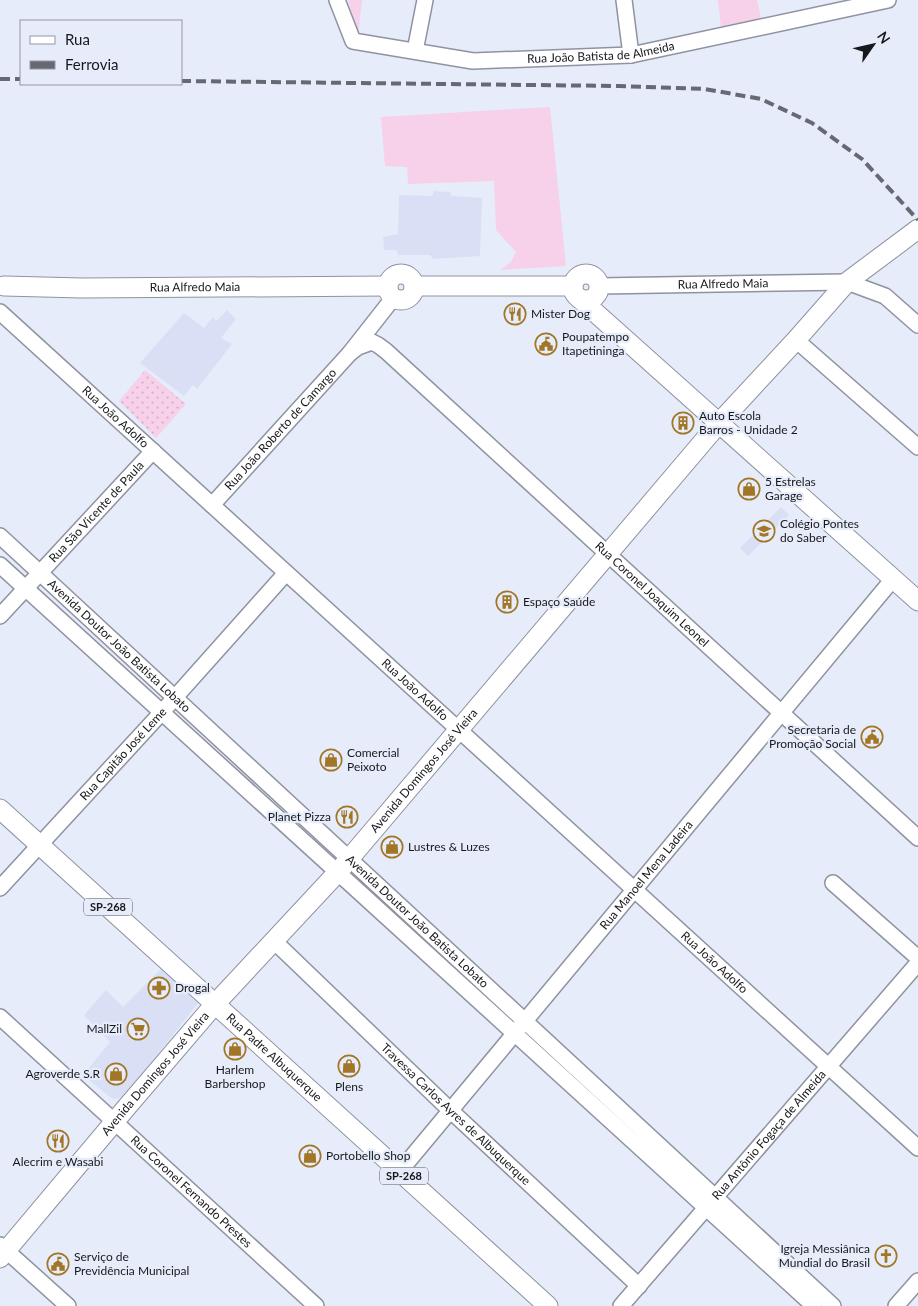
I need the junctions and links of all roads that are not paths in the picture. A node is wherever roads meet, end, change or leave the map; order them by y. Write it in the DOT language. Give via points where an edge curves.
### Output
graph roads {
  1 [pos="337,0"];
  2 [pos="425,0"];
  3 [pos="624,0"];
  4 [pos="888,0"];
  5 [pos="415,51"];
  6 [pos="631,55"];
  7 [pos="918,229"];
  8 [pos="847,282"];
  9 [pos="599,286"];
  10 [pos="1,288"];
  11 [pos="391,292"];
  12 [pos="576,292"];
  13 [pos="0,312"];
  14 [pos="379,316"];
  15 [pos="918,324"];
  16 [pos="796,340"];
  17 [pos="386,351"];
  18 [pos="350,353"];
  19 [pos="719,423"];
  20 [pos="918,447"];
  21 [pos="153,452"];
  22 [pos="212,505"];
  23 [pos="0,536"];
  24 [pos="608,554"];
  25 [pos="0,565"];
  26 [pos="40,573"];
  27 [pos="286,573"];
  28 [pos="893,579"];
  29 [pos="26,588"];
  30 [pos="918,601"];
  31 [pos="0,616"];
  32 [pos="175,698"];
  33 [pos="162,712"];
  34 [pos="781,713"];
  35 [pos="458,730"];
  36 [pos="0,809"];
  37 [pos="918,838"];
  38 [pos="40,845"];
  39 [pos="343,865"];
  40 [pos="833,883"];
  41 [pos="0,888"];
  42 [pos="634,890"];
  43 [pos="274,941"];
  44 [pos="918,958"];
  45 [pos="918,963"];
  46 [pos="216,1004"];
  47 [pos="0,1017"];
  48 [pos="525,1021"];
  49 [pos="514,1033"];
  50 [pos="828,1067"];
  51 [pos="450,1110"];
  52 [pos="115,1121"];
  53 [pos="918,1148"];
  54 [pos="400,1171"];
  55 [pos="711,1202"];
  56 [pos="2,1251"];
  57 [pos="918,1281"];
  58 [pos="639,1286"];
  59 [pos="68,1306"];
  60 [pos="316,1306"];
  61 [pos="548,1306"];
  62 [pos="621,1306"];
  63 [pos="814,1306"];
  64 [pos="833,1306"];
  65 [pos="896,1306"];
  1 -- 5 [label="street, Rua João Batista de Almeida" via="354,41"];
  2 -- 5 [label="street"];
  3 -- 6 [label="street"];
  4 -- 6 [label="street, Rua João Batista de Almeida"];
  5 -- 6 [label="street, Rua João Batista de Almeida" via="473,61"];
  7 -- 8 [label="main road, Avenida Domingos José Vieira"];
  8 -- 9 [label="street, Rua Alfredo Maia"];
  8 -- 15 [label="street" via="885,296"];
  8 -- 16 [label="main road, Avenida Domingos José Vieira"];
  9 -- 12 [label="main road" via="592,276 581,275 576,279"];
  10 -- 11 [label="main road, Rua Alfredo Maia"];
  11 -- 12 [label="main road" via="390,279 396,274 407,275 414,286"];
  11 -- 14 [label="street, Rua João Roberto de Camargo"];
  12 -- 19 [label="main road"];
  13 -- 21 [label="street, Rua João Adolfo"];
  14 -- 17 [label="street"];
  14 -- 18 [label="street, Rua João Roberto de Camargo"];
  16 -- 19 [label="main road, Avenida Domingos José Vieira"];
  16 -- 20 [label="street"];
  17 -- 18 [label="street" via="372,342"];
  17 -- 24 [label="street, Rua Coronel Joaquim Leonel"];
  18 -- 22 [label="street, Rua João Roberto de Camargo"];
  19 -- 24 [label="main road, Avenida Domingos José Vieira"];
  19 -- 28 [label="main road"];
  21 -- 22 [label="street, Rua João Adolfo"];
  21 -- 26 [label="street, Rua São Vicente de Paula"];
  22 -- 27 [label="street, Rua João Adolfo"];
  23 -- 26 [label="street, Avenida Doutor João Batista Lobato"];
  24 -- 34 [label="street, Rua Coronel Joaquim Leonel"];
  24 -- 35 [label="main road, Avenida Domingos José Vieira"];
  25 -- 29 [label="street, Avenida Doutor João Batista Lobato"];
  26 -- 29 [label="street, Rua São Vicente de Paula"];
  26 -- 32 [label="street, Avenida Doutor João Batista Lobato"];
  27 -- 32 [label="street, Rua Capitão José Leme"];
  27 -- 35 [label="street, Rua João Adolfo"];
  28 -- 30 [label="main road"];
  28 -- 34 [label="street, Rua Manoel Mena Ladeira"];
  29 -- 31 [label="street, Rua São Vicente de Paula"];
  29 -- 33 [label="street, Avenida Doutor João Batista Lobato"];
  32 -- 33 [label="street, Rua Capitão José Leme"];
  32 -- 39 [label="street, Avenida Doutor João Batista Lobato"];
  33 -- 38 [label="street, Rua Capitão José Leme"];
  33 -- 39 [label="street, Avenida Doutor João Batista Lobato"];
  34 -- 37 [label="street, Rua Coronel Joaquim Leonel"];
  34 -- 42 [label="street, Rua Manoel Mena Ladeira"];
  35 -- 39 [label="main road, Avenida Domingos José Vieira"];
  35 -- 42 [label="street, Rua João Adolfo"];
  36 -- 38 [label="main road, Rua Padre Albuquerque / SP-268"];
  38 -- 41 [label="street, Rua Capitão José Leme"];
  38 -- 46 [label="main road, Rua Padre Albuquerque / SP-268"];
  39 -- 43 [label="main road, Avenida Domingos José Vieira"];
  39 -- 48 [label="street, Avenida Doutor João Batista Lobato"];
  39 -- 49 [label="street, Avenida Doutor João Batista Lobato"];
  40 -- 44 [label="street"];
  42 -- 48 [label="street, Rua Manoel Mena Ladeira"];
  42 -- 50 [label="street, Rua João Adolfo"];
  43 -- 46 [label="main road, Avenida Domingos José Vieira"];
  43 -- 51 [label="street, Travessa Carlos Ayres de Albuquerque"];
  45 -- 50 [label="street, Rua Antônio Fogaça de Almeida"];
  46 -- 52 [label="main road, Avenida Domingos José Vieira"];
  46 -- 54 [label="main road, Rua Padre Albuquerque / SP-268"];
  47 -- 52 [label="street, Rua Coronel Fernando Prestes"];
  48 -- 49 [label="street, Rua Manoel Mena Ladeira"];
  48 -- 55 [label="street, Avenida Doutor João Batista Lobato"];
  49 -- 51 [label="street, Rua Manoel Mena Ladeira"];
  49 -- 55 [label="street, Avenida Doutor João Batista Lobato"];
  50 -- 53 [label="street, Rua João Adolfo"];
  50 -- 55 [label="street, Rua Antônio Fogaça de Almeida"];
  51 -- 54 [label="street, Rua Manoel Mena Ladeira"];
  51 -- 58 [label="street, Travessa Carlos Ayres de Albuquerque"];
  52 -- 56 [label="main road, Avenida Domingos José Vieira"];
  52 -- 60 [label="street, Rua Coronel Fernando Prestes"];
  54 -- 61 [label="main road, Rua Padre Albuquerque / SP-268"];
  55 -- 58 [label="street, Rua Antônio Fogaça de Almeida"];
  55 -- 63 [label="street, Avenida Doutor João Batista Lobato"];
  55 -- 64 [label="street, Avenida Doutor João Batista Lobato"];
  56 -- 59 [label="street"];
  57 -- 65 [label="street"];
  58 -- 62 [label="street, Rua Antônio Fogaça de Almeida"];
}
